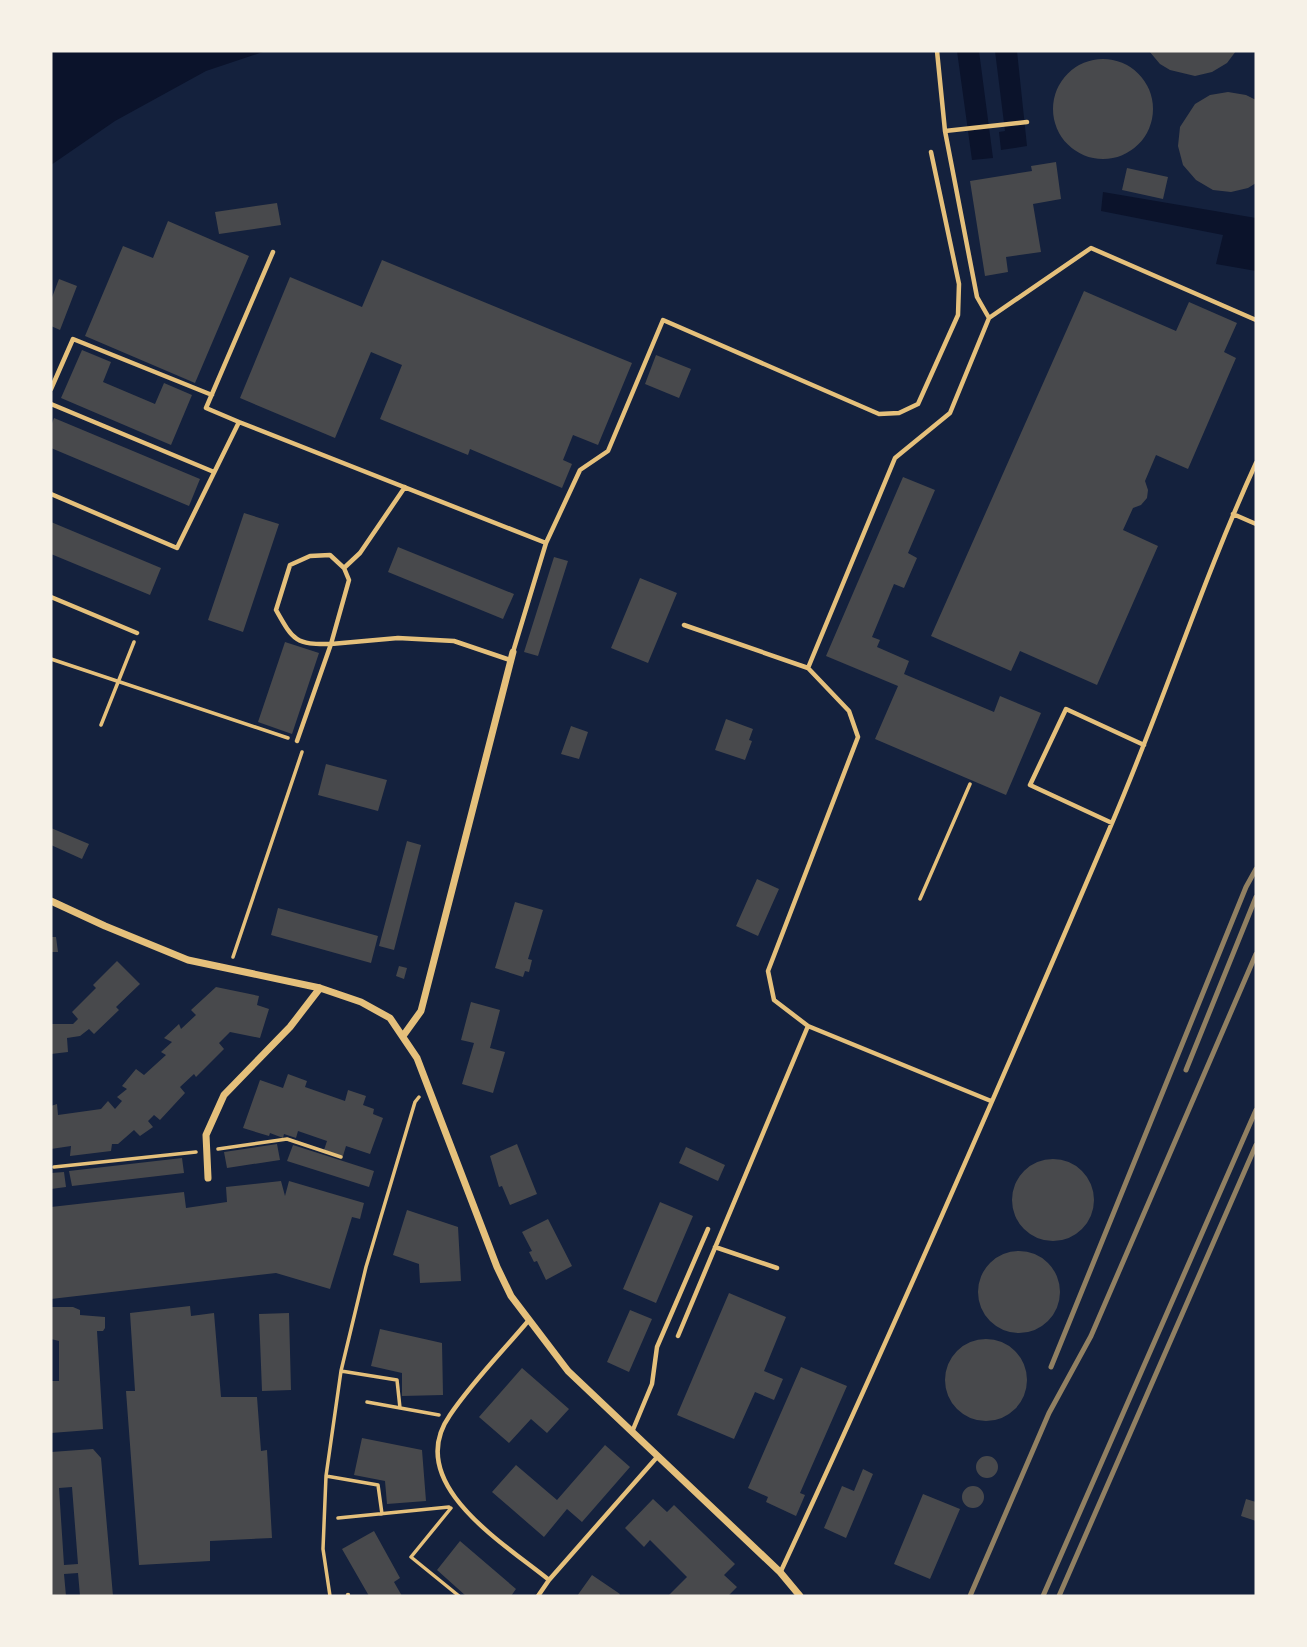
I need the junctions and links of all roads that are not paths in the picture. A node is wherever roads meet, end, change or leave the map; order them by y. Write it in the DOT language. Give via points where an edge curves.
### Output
graph roads {
  1 [pos="937,51"];
  2 [pos="1027,122"];
  3 [pos="946,131"];
  4 [pos="931,152"];
  5 [pos="273,252"];
  6 [pos="989,318"];
  7 [pos="1256,320"];
  8 [pos="51,389"];
  9 [pos="212,395"];
  10 [pos="51,404"];
  11 [pos="239,422"];
  12 [pos="1256,463"];
  13 [pos="214,472"];
  14 [pos="405,487"];
  15 [pos="51,494"];
  16 [pos="1233,514"];
  17 [pos="1256,524"];
  18 [pos="546,543"];
  19 [pos="344,568"];
  20 [pos="51,597"];
  21 [pos="684,625"];
  22 [pos="137,634"];
  23 [pos="331,644"];
  24 [pos="512,656"];
  25 [pos="808,668"];
  26 [pos="298,741"];
  27 [pos="1144,745"];
  28 [pos="1112,823"];
  29 [pos="51,901"];
  30 [pos="320,988"];
  31 [pos="808,1026"];
  32 [pos="403,1036"];
  33 [pos="991,1101"];
  34 [pos="208,1178"];
  35 [pos="708,1229"];
  36 [pos="715,1247"];
  37 [pos="777,1268"];
  38 [pos="529,1320"];
  39 [pos="678,1336"];
  40 [pos="632,1432"];
  41 [pos="658,1456"];
  42 [pos="780,1572"];
  43 [pos="549,1580"];
  44 [pos="538,1596"];
  45 [pos="800,1596"];
  1 -- 3 [label="lane"];
  2 -- 3 [label="lane"];
  3 -- 6 [label="lane" via="977,297"];
  4 -- 18 [label="lane" via="959,284 958,315 918,404 899,413 879,414 663,320 608,451 580,470"];
  5 -- 9 [label="lane"];
  6 -- 7 [label="lane" via="1091,248"];
  6 -- 25 [label="lane" via="950,413 895,458"];
  8 -- 9 [label="lane" via="73,339"];
  9 -- 11 [label="lane" via="206,408"];
  10 -- 13 [label="lane"];
  11 -- 13 [label="lane"];
  11 -- 14 [label="lane"];
  12 -- 16 [label="lane"];
  13 -- 15 [label="lane" via="177,548"];
  14 -- 18 [label="lane"];
  14 -- 19 [label="lane" via="360,553"];
  16 -- 17 [label="lane"];
  16 -- 27 [label="lane"];
  18 -- 24 [label="lane"];
  19 -- 23 [label="lane" via="349,580"];
  19 -- 23 [label="lane" via="330,555 310,556 290,565 276,610 291,637 310,644"];
  20 -- 22 [label="lane"];
  21 -- 25 [label="lane"];
  23 -- 24 [label="lane" via="398,638 454,641"];
  23 -- 26 [label="lane"];
  24 -- 32 [label="street" via="421,1011"];
  25 -- 31 [label="lane" via="849,711 858,737 768,971 774,1000"];
  27 -- 28 [label="lane"];
  27 -- 28 [label="lane" via="1066,709 1030,785"];
  28 -- 33 [label="lane"];
  29 -- 30 [label="street" via="188,960"];
  30 -- 32 [label="street" via="390,1018"];
  30 -- 34 [label="street" via="290,1027 224,1095 206,1135"];
  31 -- 33 [label="lane"];
  31 -- 36 [label="lane"];
  32 -- 38 [label="street" via="416,1058 497,1267"];
  33 -- 42 [label="lane" via="880,1358"];
  35 -- 40 [label="lane" via="657,1347 652,1384"];
  36 -- 37 [label="lane"];
  36 -- 39 [label="lane"];
  38 -- 40 [label="street" via="568,1371"];
  38 -- 43 [label="lane" via="448,1416 439,1439 439,1461 442,1479 465,1511"];
  40 -- 41 [label="street"];
  41 -- 42 [label="street"];
  41 -- 43 [label="lane"];
  42 -- 45 [label="street"];
  43 -- 44 [label="lane"];
}
